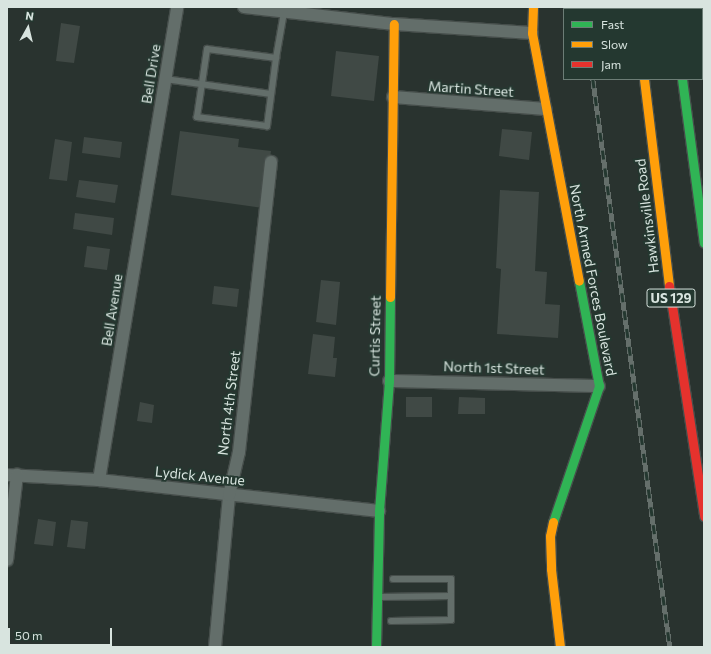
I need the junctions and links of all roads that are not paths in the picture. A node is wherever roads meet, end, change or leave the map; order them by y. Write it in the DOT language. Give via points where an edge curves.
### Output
graph roads {
  1 [pos="177,7"];
  2 [pos="244,7"];
  3 [pos="533,7"];
  4 [pos="284,12"];
  5 [pos="394,24"];
  6 [pos="532,33"];
  7 [pos="276,58"];
  8 [pos="165,79"];
  9 [pos="644,80"];
  10 [pos="682,80"];
  11 [pos="202,84"];
  12 [pos="271,94"];
  13 [pos="393,98"];
  14 [pos="546,110"];
  15 [pos="154,145"];
  16 [pos="271,162"];
  17 [pos="704,243"];
  18 [pos="389,380"];
  19 [pos="599,386"];
  20 [pos="12,475"];
  21 [pos="99,480"];
  22 [pos="229,495"];
  23 [pos="379,511"];
  24 [pos="704,516"];
  25 [pos="7,560"];
  26 [pos="393,579"];
  27 [pos="451,596"];
  28 [pos="377,597"];
  29 [pos="391,621"];
  30 [pos="215,647"];
  31 [pos="376,647"];
  32 [pos="560,647"];
  1 -- 8 [label="street, Bell Drive"];
  2 -- 4 [label="street"];
  3 -- 6 [label="street, North Armed Forces Boulevard"];
  4 -- 5 [label="street"];
  4 -- 7 [label="lane"];
  5 -- 6 [label="street"];
  5 -- 13 [label="street, Curtis Street"];
  6 -- 14 [label="street, North Armed Forces Boulevard"];
  7 -- 11 [label="lane" via="207,49"];
  7 -- 12 [label="lane"];
  8 -- 11 [label="lane"];
  8 -- 15 [label="street, Bell Drive"];
  9 -- 24 [label="street, Hawkinsville Road / US 129" via="665,260"];
  10 -- 17 [label="street"];
  11 -- 12 [label="lane"];
  11 -- 12 [label="lane" via="197,117 267,126"];
  13 -- 14 [label="street, Martin Street"];
  13 -- 18 [label="street, Curtis Street"];
  14 -- 19 [label="street, North Armed Forces Boulevard"];
  15 -- 21 [label="street, Bell Avenue"];
  16 -- 22 [label="street, North 4th Street" via="239,452"];
  18 -- 19 [label="street, North 1st Street"];
  18 -- 23 [label="street, Curtis Street"];
  19 -- 32 [label="street, North Armed Forces Boulevard" via="554,515 550,536"];
  20 -- 21 [label="street, Lydick Avenue"];
  20 -- 25 [label="street"];
  21 -- 22 [label="street, Lydick Avenue"];
  22 -- 23 [label="street, Lydick Avenue"];
  22 -- 30 [label="street, North 4th Street"];
  23 -- 28 [label="street, Curtis Street"];
  26 -- 27 [label="lane" via="451,579"];
  27 -- 28 [label="lane"];
  27 -- 29 [label="lane" via="452,620"];
  28 -- 31 [label="street, Curtis Street"];
}
